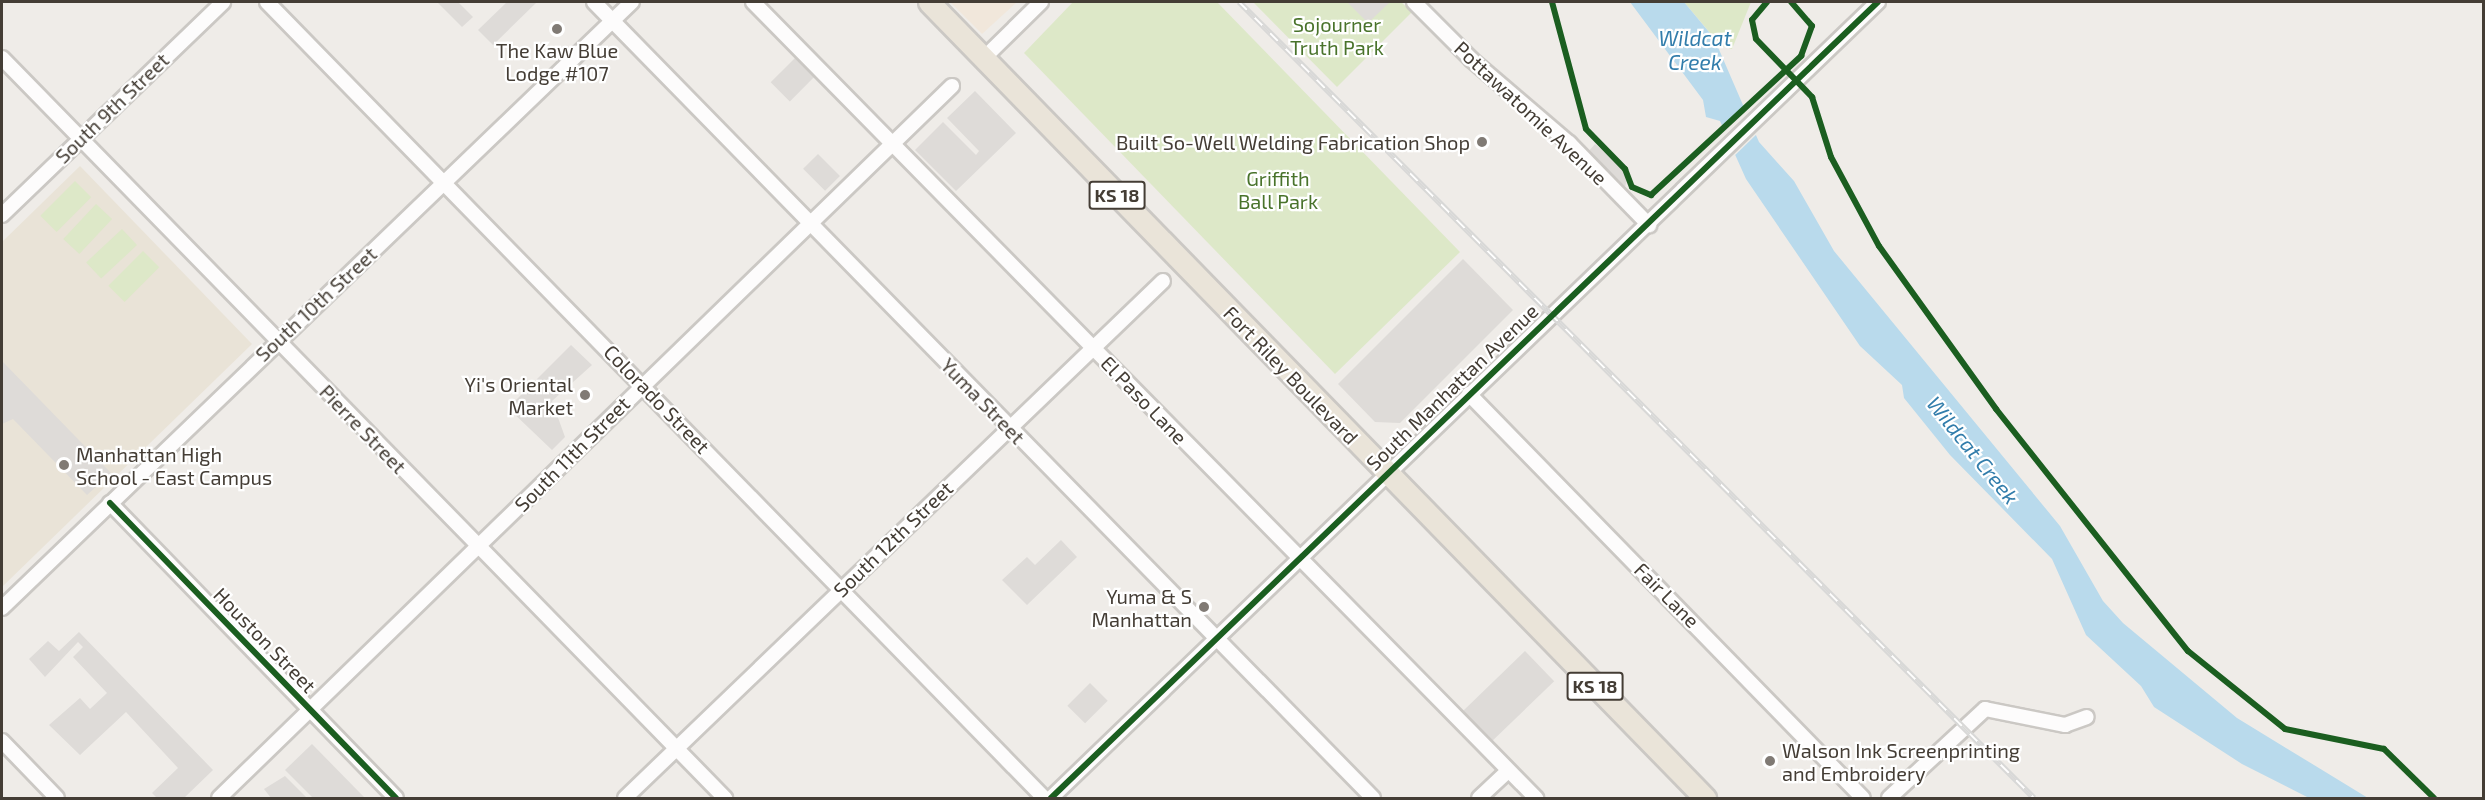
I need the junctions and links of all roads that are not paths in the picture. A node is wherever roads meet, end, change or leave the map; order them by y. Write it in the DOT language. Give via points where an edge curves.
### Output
graph roads {
  1 [pos="223,2"];
  2 [pos="267,2"];
  3 [pos="594,2"];
  4 [pos="632,2"];
  5 [pos="753,2"];
  6 [pos="929,2"];
  7 [pos="1041,2"];
  8 [pos="1414,2"];
  9 [pos="1878,2"];
  10 [pos="612,20"];
  11 [pos="2,58"];
  12 [pos="984,58"];
  13 [pos="952,86"];
  14 [pos="79,138"];
  15 [pos="891,144"];
  16 [pos="443,182"];
  17 [pos="2,214"];
  18 [pos="811,222"];
  19 [pos="1649,225"];
  20 [pos="1163,280"];
  21 [pos="278,341"];
  22 [pos="1092,347"];
  23 [pos="643,384"];
  24 [pos="1469,394"];
  25 [pos="1009,428"];
  26 [pos="1387,473"];
  27 [pos="110,503"];
  28 [pos="478,547"];
  29 [pos="1299,558"];
  30 [pos="842,589"];
  31 [pos="2,608"];
  32 [pos="1216,638"];
  33 [pos="310,710"];
  34 [pos="2087,717"];
  35 [pos="2,741"];
  36 [pos="676,749"];
  37 [pos="1508,771"];
  38 [pos="57,798"];
  39 [pos="219,798"];
  40 [pos="396,798"];
  41 [pos="625,798"];
  42 [pos="724,798"];
  43 [pos="1044,798"];
  44 [pos="1050,798"];
  45 [pos="1373,798"];
  46 [pos="1479,798"];
  47 [pos="1536,798"];
  48 [pos="1705,798"];
  49 [pos="1863,798"];
  50 [pos="1889,798"];
  1 -- 14 [label="street, South 9th Street"];
  2 -- 16 [label="street, Colorado Street"];
  3 -- 10 [label="street, Yuma Street"];
  4 -- 10 [label="street, South 10th Street"];
  5 -- 15 [label="street, El Paso Lane"];
  6 -- 12 [label="highway, Fort Riley Boulevard / KS 18"];
  7 -- 12 [label="street"];
  8 -- 19 [label="street, Pottawatomie Avenue" via="1472,60 1569,143"];
  9 -- 19 [label="street, South Manhattan Avenue"];
  10 -- 16 [label="street, South 10th Street"];
  10 -- 18 [label="street, Yuma Street"];
  11 -- 14 [label="street, Pierre Street"];
  12 -- 26 [label="highway, Fort Riley Boulevard / KS 18"];
  13 -- 15 [label="street, South 11th Street"];
  14 -- 17 [label="street, South 9th Street"];
  14 -- 21 [label="street, Pierre Street"];
  15 -- 18 [label="street, South 11th Street"];
  15 -- 22 [label="street, El Paso Lane"];
  16 -- 21 [label="street, South 10th Street"];
  16 -- 23 [label="street, Colorado Street"];
  18 -- 23 [label="street, South 11th Street"];
  18 -- 25 [label="street, Yuma Street"];
  19 -- 24 [label="street, South Manhattan Avenue"];
  20 -- 22 [label="street, South 12th Street"];
  21 -- 27 [label="street, South 10th Street"];
  21 -- 28 [label="street, Pierre Street"];
  22 -- 25 [label="street, South 12th Street"];
  22 -- 29 [label="street, El Paso Lane"];
  23 -- 28 [label="street, South 11th Street"];
  23 -- 30 [label="street, Colorado Street"];
  24 -- 26 [label="street, South Manhattan Avenue"];
  24 -- 49 [label="street, Fair Lane"];
  25 -- 30 [label="street, South 12th Street"];
  25 -- 32 [label="street, Yuma Street"];
  26 -- 29 [label="street, South Manhattan Avenue"];
  26 -- 48 [label="highway, Fort Riley Boulevard / KS 18"];
  27 -- 31 [label="street, South 10th Street"];
  27 -- 33 [label="street, Houston Street"];
  28 -- 33 [label="street, South 11th Street"];
  28 -- 36 [label="street, Pierre Street"];
  29 -- 32 [label="street, South Manhattan Avenue"];
  29 -- 37 [label="street, El Paso Lane"];
  30 -- 36 [label="street, South 12th Street"];
  30 -- 43 [label="street, Colorado Street"];
  32 -- 44 [label="street, South Manhattan Avenue"];
  32 -- 45 [label="street, Yuma Street"];
  33 -- 39 [label="street, South 11th Street"];
  33 -- 40 [label="street, Houston Street"];
  34 -- 50 [label="street" via="2065,725 1985,709"];
  35 -- 38 [label="street"];
  36 -- 41 [label="street, South 12th Street"];
  36 -- 42 [label="street, Pierre Street"];
  37 -- 46 [label="street"];
  37 -- 47 [label="street, El Paso Lane"];
}
